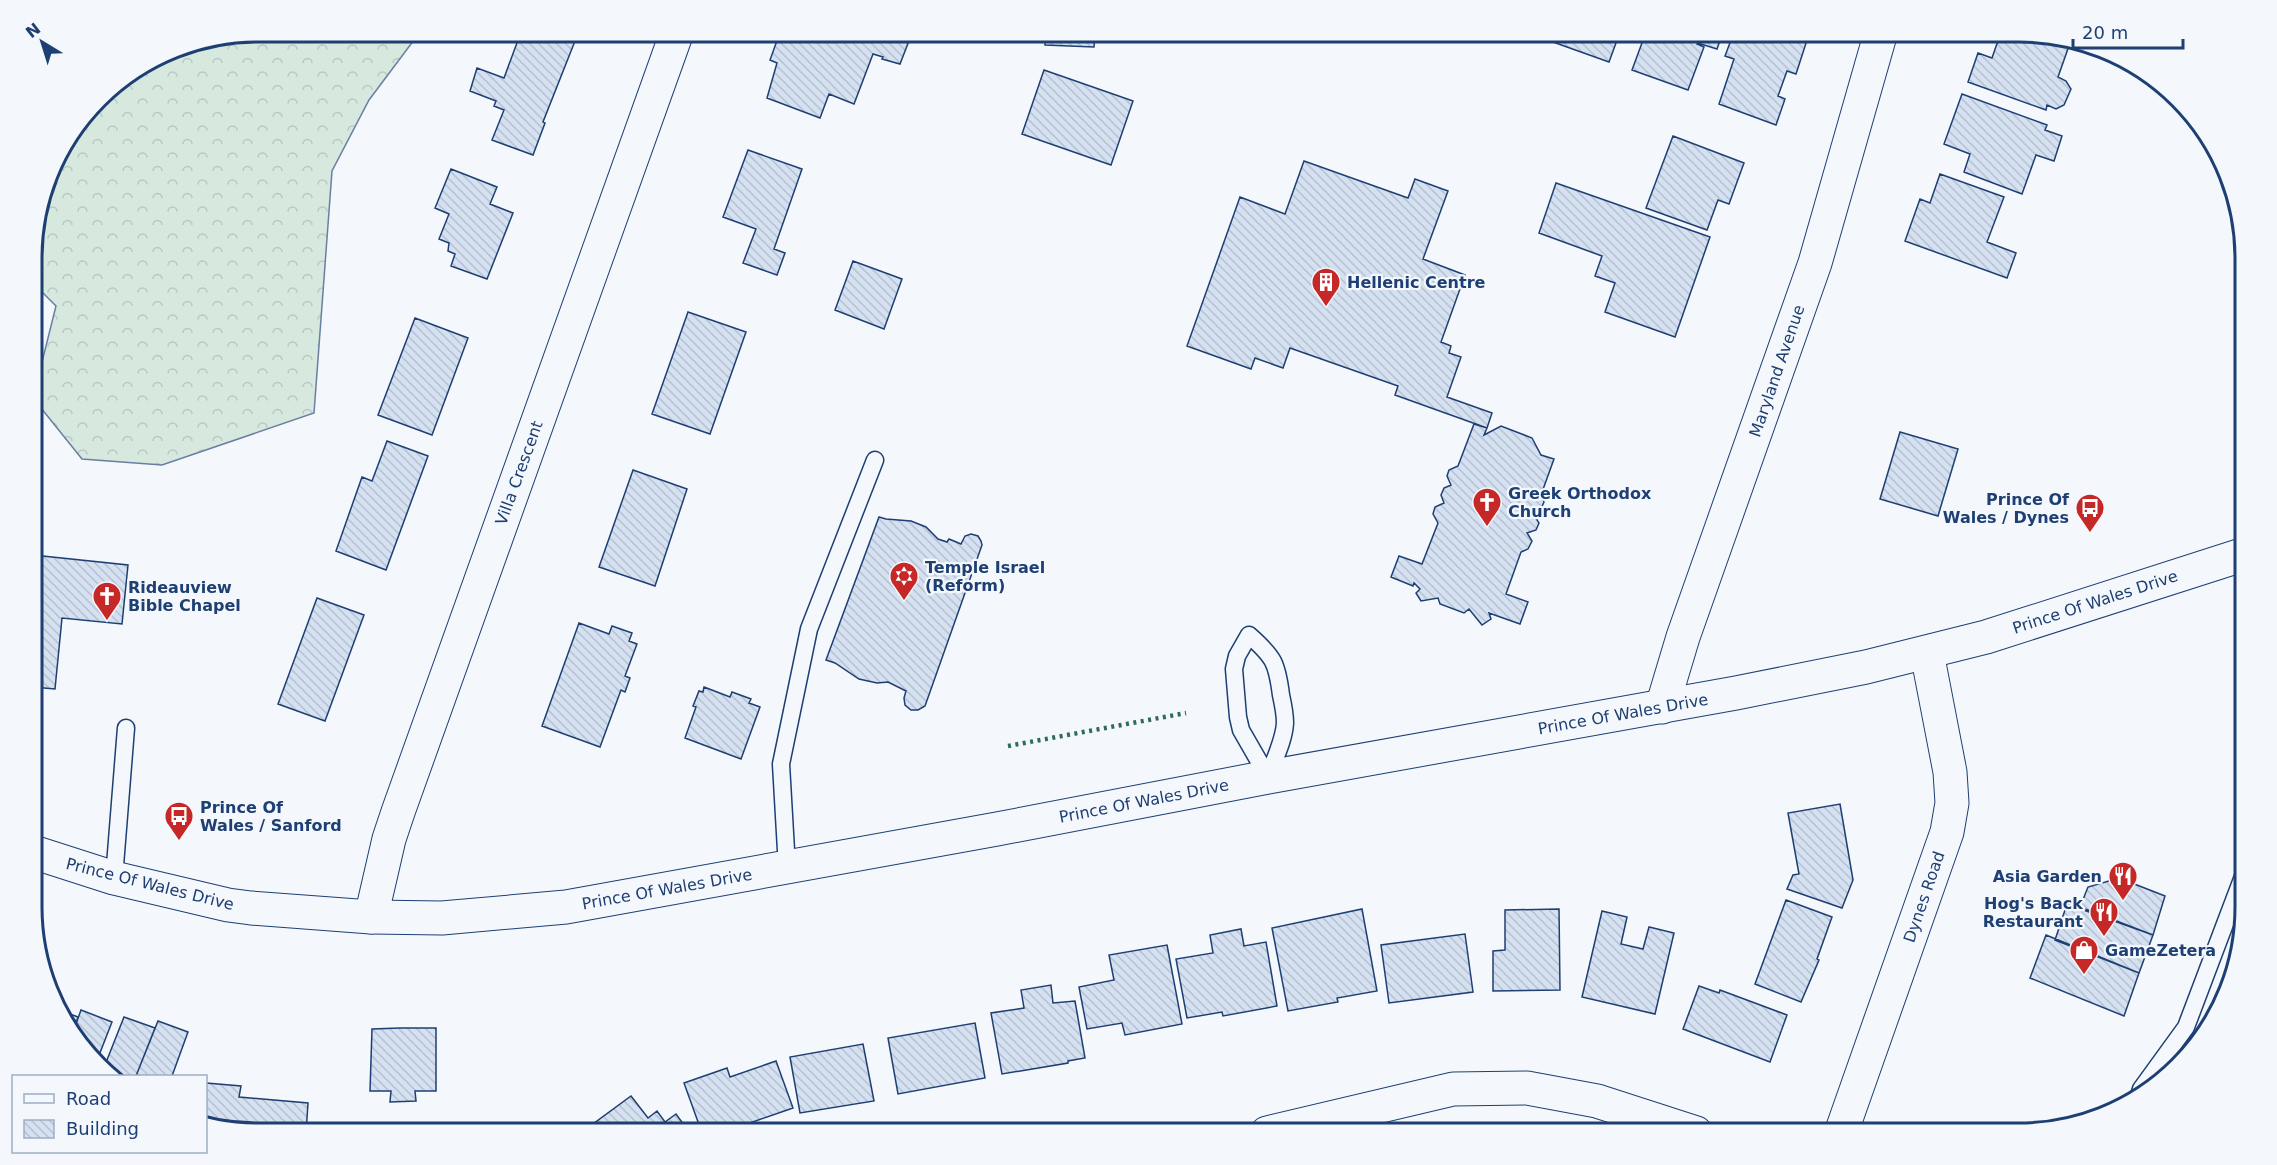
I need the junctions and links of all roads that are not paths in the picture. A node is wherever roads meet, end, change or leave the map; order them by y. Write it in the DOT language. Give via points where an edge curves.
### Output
graph roads {
  1 [pos="673,42"];
  2 [pos="1878,42"];
  3 [pos="875,460"];
  4 [pos="2235,557"];
  5 [pos="1927,653"];
  6 [pos="1662,707"];
  7 [pos="126,728"];
  8 [pos="1268,777"];
  9 [pos="42,855"];
  10 [pos="787,868"];
  11 [pos="114,878"];
  12 [pos="2235,897"];
  13 [pos="371,917"];
  14 [pos="2168,1052"];
  15 [pos="2172,1059"];
  16 [pos="2148,1080"];
  17 [pos="1309,1123"];
  18 [pos="1665,1123"];
  19 [pos="1845,1123"];
  1 -- 13 [label="street, Villa Crescent" via="398,812"];
  2 -- 6 [label="street, Maryland Avenue" via="1815,262"];
  3 -- 10 [label="lane" via="809,629 781,764"];
  4 -- 5 [label="street, Prince Of Wales Drive"];
  5 -- 6 [label="street, Prince Of Wales Drive"];
  5 -- 19 [label="street, Dynes Road" via="1950,772 1952,803 1947,832"];
  6 -- 8 [label="street, Prince Of Wales Drive"];
  7 -- 11 [label="lane"];
  8 -- 8 [label="lane" via="1285,723 1284,710 1277,668 1249,635 1234,669 1238,717 1241,730"];
  8 -- 10 [label="street, Prince Of Wales Drive"];
  9 -- 11 [label="street, Prince Of Wales Drive"];
  10 -- 13 [label="street, Prince Of Wales Drive" via="555,908 442,918"];
  11 -- 13 [label="street, Prince Of Wales Drive" via="228,905"];
  12 -- 14 [label="lane" via="2186,1027"];
  14 -- 15 [label="lane"];
  14 -- 16 [label="lane"];
  17 -- 18 [label="street" via="1453,1089 1527,1088 1597,1101"];
}
